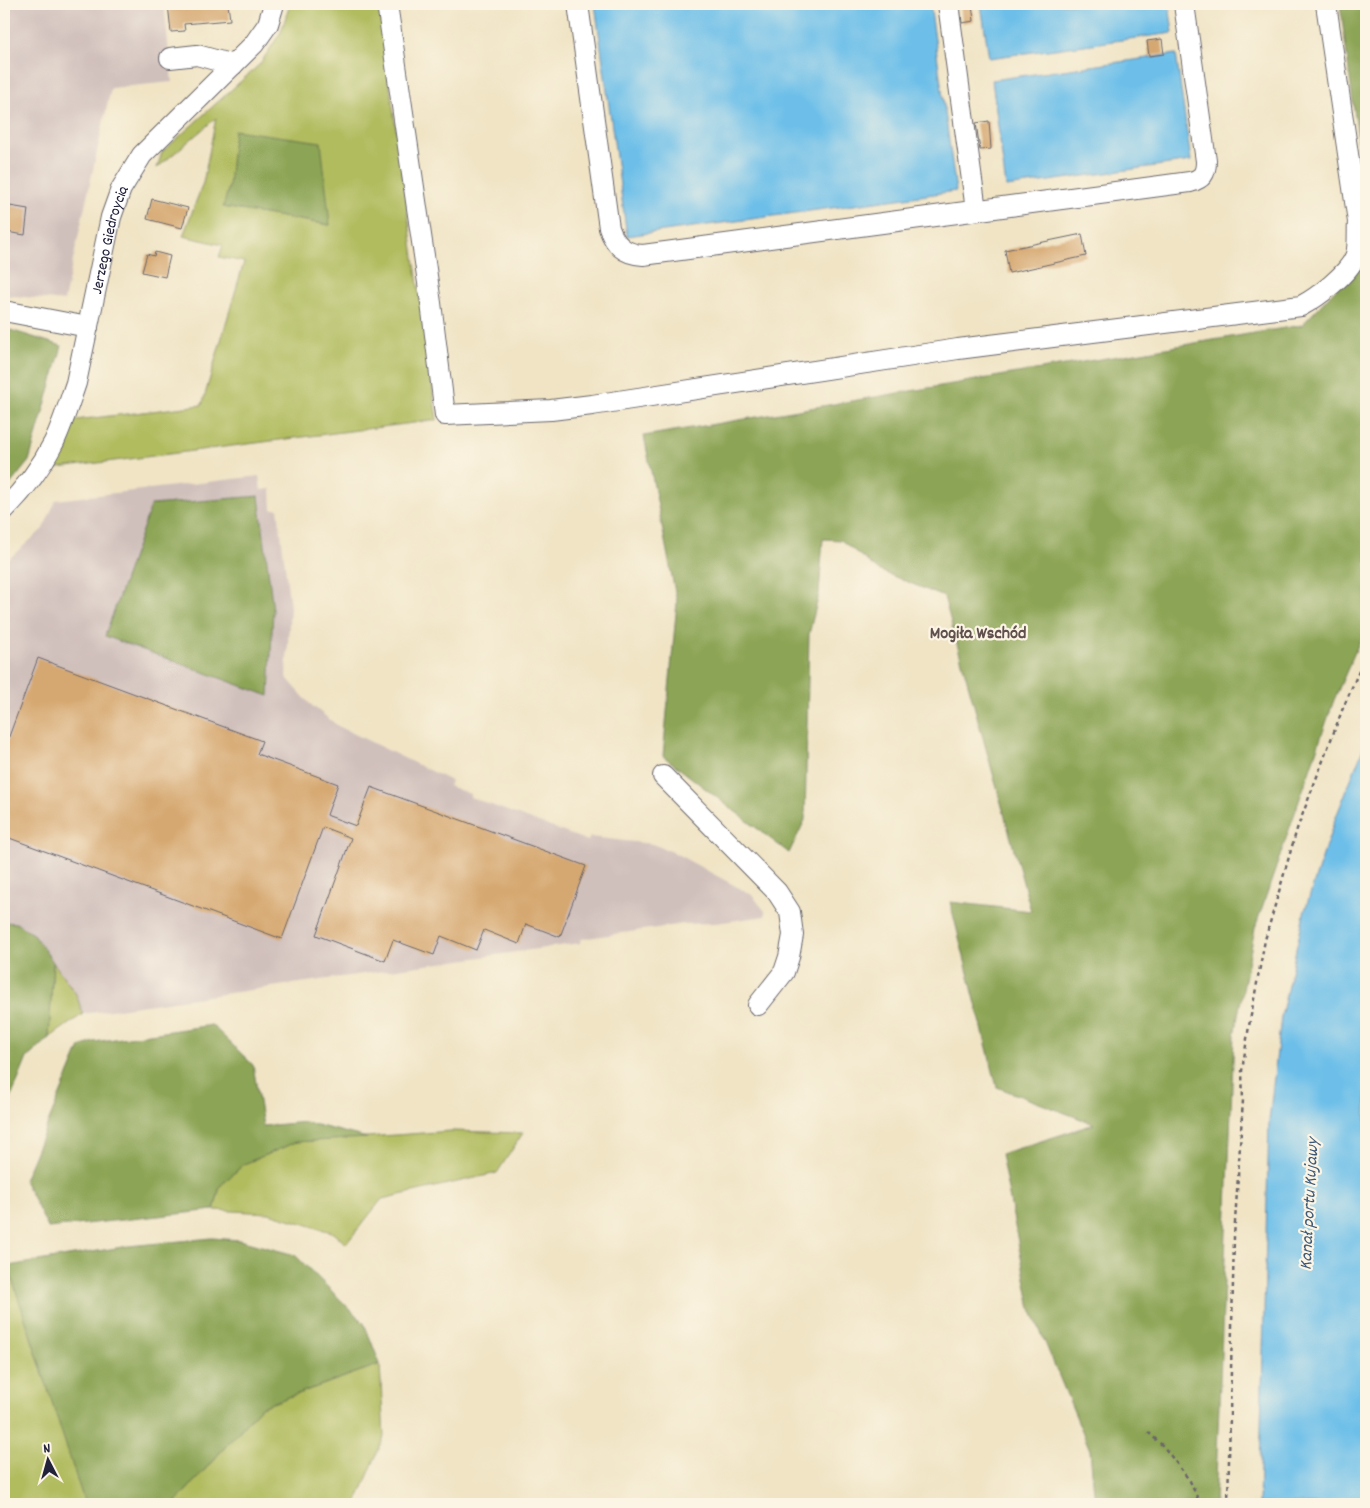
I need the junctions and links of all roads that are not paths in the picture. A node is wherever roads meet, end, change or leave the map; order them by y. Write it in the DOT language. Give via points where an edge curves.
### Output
graph roads {
  1 [pos="274,4"];
  2 [pos="387,4"];
  3 [pos="578,4"];
  4 [pos="948,4"];
  5 [pos="1184,4"];
  6 [pos="1326,4"];
  7 [pos="170,58"];
  8 [pos="233,65"];
  9 [pos="976,210"];
  10 [pos="4,311"];
  11 [pos="88,327"];
  12 [pos="4,510"];
  13 [pos="662,776"];
  14 [pos="758,1005"];
  1 -- 8 [label="street, Jerzego Giedroycia" via="268,24"];
  2 -- 6 [label="street" via="445,415 592,405 958,349 1302,306 1344,272 1356,256 1358,222"];
  3 -- 9 [label="street" via="608,222 613,238 625,252 643,255"];
  4 -- 9 [label="street"];
  5 -- 9 [label="street" via="1206,161 1204,176 1190,182"];
  7 -- 8 [label="street" via="197,55"];
  8 -- 11 [label="street, Jerzego Giedroycia" via="142,155 122,189 111,217"];
  10 -- 11 [label="street"];
  11 -- 12 [label="street, Jerzego Giedroycia" via="76,383 54,442 36,472"];
  13 -- 14 [label="street" via="777,892 790,912 793,935 790,957 784,972"];
}
